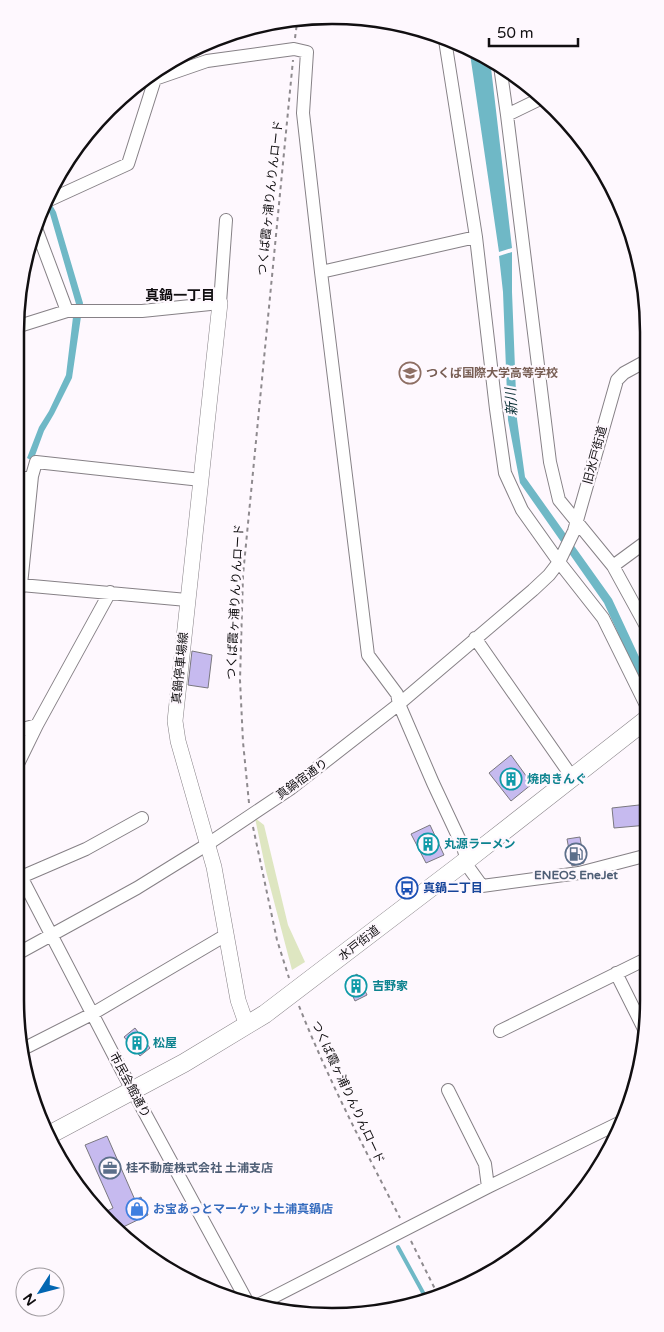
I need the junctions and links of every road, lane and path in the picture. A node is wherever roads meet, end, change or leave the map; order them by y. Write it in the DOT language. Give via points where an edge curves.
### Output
graph roads {
  1 [pos="297,26"];
  2 [pos="446,45"];
  3 [pos="294,49"];
  4 [pos="501,75"];
  5 [pos="158,78"];
  6 [pos="155,80"];
  7 [pos="536,101"];
  8 [pos="507,115"];
  9 [pos="55,197"];
  10 [pos="226,220"];
  11 [pos="39,236"];
  12 [pos="476,237"];
  13 [pos="321,272"];
  14 [pos="220,303"];
  15 [pos="67,311"];
  16 [pos="24,325"];
  17 [pos="640,366"];
  18 [pos="32,476"];
  19 [pos="24,479"];
  20 [pos="201,480"];
  21 [pos="575,527"];
  22 [pos="640,546"];
  23 [pos="24,555"];
  24 [pos="561,557"];
  25 [pos="613,566"];
  26 [pos="24,585"];
  27 [pos="110,592"];
  28 [pos="187,600"];
  29 [pos="640,615"];
  30 [pos="476,638"];
  31 [pos="640,691"];
  32 [pos="399,704"];
  33 [pos="37,725"];
  34 [pos="640,725"];
  35 [pos="24,728"];
  36 [pos="24,752"];
  37 [pos="572,777"];
  38 [pos="251,815"];
  39 [pos="142,818"];
  40 [pos="208,844"];
  41 [pos="640,857"];
  42 [pos="467,860"];
  43 [pos="24,876"];
  44 [pos="24,883"];
  45 [pos="52,935"];
  46 [pos="226,935"];
  47 [pos="24,950"];
  48 [pos="640,962"];
  49 [pos="616,973"];
  50 [pos="294,993"];
  51 [pos="92,1014"];
  52 [pos="640,1021"];
  53 [pos="247,1026"];
  54 [pos="500,1031"];
  55 [pos="27,1047"];
  56 [pos="448,1090"];
  57 [pos="133,1091"];
  58 [pos="613,1126"];
  59 [pos="54,1132"];
  60 [pos="488,1187"];
  61 [pos="405,1230"];
  62 [pos="436,1290"];
  63 [pos="244,1295"];
  64 [pos="266,1301"];
  1 -- 3 [label="path, つくば霞ヶ浦りんりんロード"];
  2 -- 12 [label="street"];
  3 -- 5 [label="street" via="207,62"];
  3 -- 13 [label="street" via="307,52 303,113"];
  3 -- 38 [label="path, つくば霞ヶ浦りんりんロード" via="243,574 240,680"];
  4 -- 8 [label="street"];
  6 -- 9 [label="street" via="128,164"];
  7 -- 8 [label="street"];
  8 -- 21 [label="street" via="550,462 559,500"];
  10 -- 14 [label="street"];
  11 -- 15 [label="street"];
  12 -- 13 [label="street"];
  12 -- 24 [label="street" via="505,473 522,510"];
  13 -- 32 [label="street" via="368,655 398,694"];
  14 -- 15 [label="street" via="142,311"];
  14 -- 20 [label="main road, 真鍋停車場線"];
  15 -- 16 [label="street"];
  17 -- 21 [label="street, 旧水戸街道" via="617,380"];
  18 -- 19 [label="street"];
  18 -- 20 [label="street" via="36,462"];
  18 -- 23 [label="street"];
  20 -- 28 [label="main road, 真鍋停車場線"];
  21 -- 24 [label="street, 旧水戸街道"];
  21 -- 25 [label="street"];
  22 -- 25 [label="street"];
  24 -- 30 [label="street, 真鍋宿通り" via="534,590"];
  24 -- 31 [label="street" via="603,618"];
  25 -- 29 [label="street"];
  26 -- 27 [label="street"];
  27 -- 28 [label="street"];
  27 -- 33 [label="street"];
  28 -- 40 [label="main road, 真鍋停車場線" via="175,721"];
  30 -- 32 [label="street, 真鍋宿通り"];
  30 -- 37 [label="street"];
  32 -- 38 [label="street, 真鍋宿通り"];
  32 -- 42 [label="street"];
  33 -- 35 [label="street"];
  33 -- 36 [label="street"];
  34 -- 37 [label="highway, 水戸街道"];
  37 -- 42 [label="highway, 水戸街道"];
  38 -- 40 [label="street, 真鍋宿通り"];
  38 -- 50 [label="path, つくば霞ヶ浦りんりんロード" via="278,940"];
  39 -- 43 [label="street" via="86,849"];
  40 -- 45 [label="street, 真鍋宿通り"];
  40 -- 46 [label="main road, 真鍋停車場線"];
  41 -- 42 [label="street" via="579,873 482,886"];
  42 -- 50 [label="highway, 水戸街道"];
  44 -- 45 [label="street, 市民会館通り"];
  45 -- 47 [label="street, 真鍋宿通り"];
  45 -- 51 [label="street, 市民会館通り"];
  46 -- 51 [label="street"];
  46 -- 53 [label="main road, 真鍋停車場線" via="238,1000"];
  48 -- 49 [label="street"];
  49 -- 52 [label="street"];
  49 -- 54 [label="street"];
  50 -- 53 [label="highway, 水戸街道"];
  50 -- 61 [label="path, つくば霞ヶ浦りんりんロード" via="318,1054"];
  51 -- 55 [label="street"];
  51 -- 57 [label="street, 市民会館通り"];
  53 -- 57 [label="highway, 水戸街道"];
  56 -- 60 [label="street" via="485,1164"];
  57 -- 59 [label="highway, 水戸街道"];
  57 -- 63 [label="street, 市民会館通り"];
  58 -- 60 [label="street"];
  60 -- 61 [label="street"];
  61 -- 62 [label="path, つくば霞ヶ浦りんりんロード"];
  61 -- 64 [label="street"];
}
